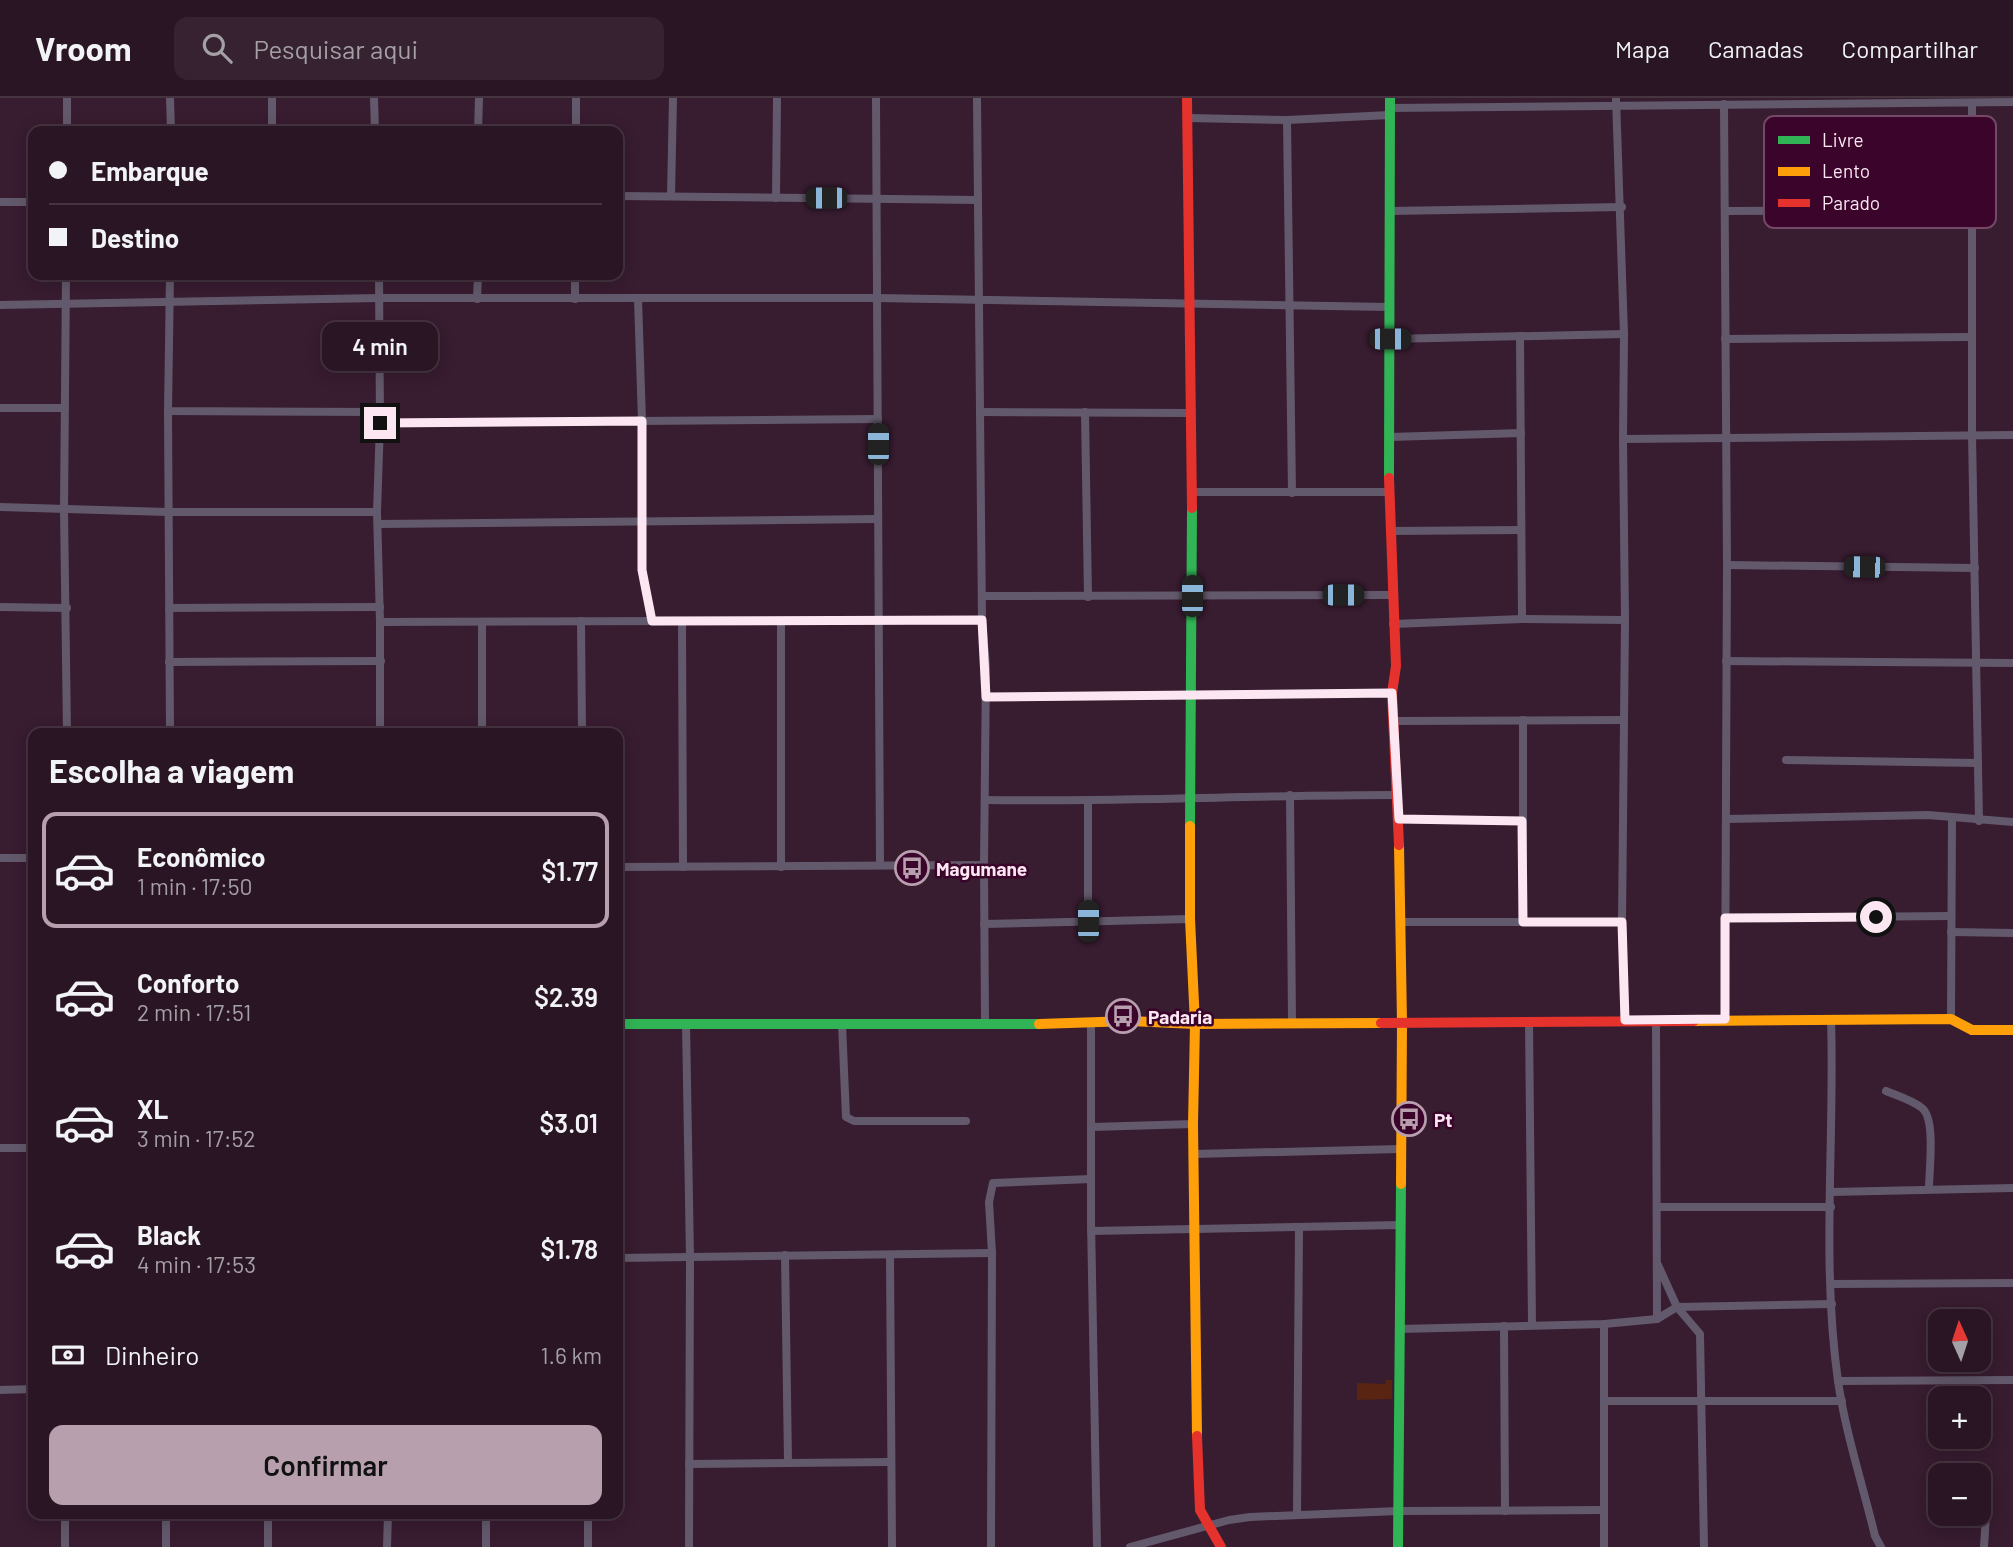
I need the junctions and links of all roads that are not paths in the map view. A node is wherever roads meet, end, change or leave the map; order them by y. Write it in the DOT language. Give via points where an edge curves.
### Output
graph roads {
  1 [pos="67,98"];
  2 [pos="170,98"];
  3 [pos="272,98"];
  4 [pos="374,98"];
  5 [pos="479,98"];
  6 [pos="576,98"];
  7 [pos="673,98"];
  8 [pos="777,98"];
  9 [pos="876,98"];
  10 [pos="977,98"];
  11 [pos="1187,98"];
  12 [pos="1945,100"];
  13 [pos="1820,101"];
  14 [pos="1617,102"];
  15 [pos="2013,102"];
  16 [pos="1972,103"];
  17 [pos="1724,104"];
  18 [pos="1390,107"];
  19 [pos="1972,116"];
  20 [pos="1188,118"];
  21 [pos="1287,120"];
  22 [pos="67,126"];
  23 [pos="171,126"];
  24 [pos="272,126"];
  25 [pos="375,126"];
  26 [pos="478,126"];
  27 [pos="576,126"];
  28 [pos="623,196"];
  29 [pos="671,196"];
  30 [pos="876,197"];
  31 [pos="776,198"];
  32 [pos="978,200"];
  33 [pos="0,202"];
  34 [pos="28,202"];
  35 [pos="1622,207"];
  36 [pos="1390,211"];
  37 [pos="1726,211"];
  38 [pos="1764,211"];
  39 [pos="1971,228"];
  40 [pos="66,280"];
  41 [pos="170,280"];
  42 [pos="379,280"];
  43 [pos="478,280"];
  44 [pos="575,280"];
  45 [pos="379,298"];
  46 [pos="878,298"];
  47 [pos="477,299"];
  48 [pos="575,299"];
  49 [pos="638,299"];
  50 [pos="980,301"];
  51 [pos="169,303"];
  52 [pos="1190,303"];
  53 [pos="0,304"];
  54 [pos="66,304"];
  55 [pos="1291,306"];
  56 [pos="1390,307"];
  57 [pos="1624,334"];
  58 [pos="1520,336"];
  59 [pos="1972,337"];
  60 [pos="1390,339"];
  61 [pos="1725,339"];
  62 [pos="0,408"];
  63 [pos="65,408"];
  64 [pos="168,411"];
  65 [pos="1085,411"];
  66 [pos="380,412"];
  67 [pos="980,412"];
  68 [pos="1190,413"];
  69 [pos="878,419"];
  70 [pos="642,421"];
  71 [pos="380,423"];
  72 [pos="1521,433"];
  73 [pos="1972,435"];
  74 [pos="2013,435"];
  75 [pos="1391,437"];
  76 [pos="1727,437"];
  77 [pos="1623,439"];
  78 [pos="1192,492"];
  79 [pos="1389,492"];
  80 [pos="1292,493"];
  81 [pos="0,507"];
  82 [pos="64,510"];
  83 [pos="167,512"];
  84 [pos="377,512"];
  85 [pos="878,519"];
  86 [pos="642,521"];
  87 [pos="378,524"];
  88 [pos="1520,530"];
  89 [pos="1390,531"];
  90 [pos="1727,565"];
  91 [pos="1975,568"];
  92 [pos="1393,595"];
  93 [pos="982,596"];
  94 [pos="1192,596"];
  95 [pos="1088,597"];
  96 [pos="0,607"];
  97 [pos="380,607"];
  98 [pos="67,608"];
  99 [pos="169,608"];
  100 [pos="1522,619"];
  101 [pos="879,620"];
  102 [pos="982,620"];
  103 [pos="1625,620"];
  104 [pos="581,621"];
  105 [pos="652,621"];
  106 [pos="682,621"];
  107 [pos="781,621"];
  108 [pos="380,622"];
  109 [pos="482,622"];
  110 [pos="1392,624"];
  111 [pos="381,661"];
  112 [pos="1726,661"];
  113 [pos="169,662"];
  114 [pos="1976,663"];
  115 [pos="2013,663"];
  116 [pos="1392,693"];
  117 [pos="1193,696"];
  118 [pos="986,697"];
  119 [pos="1522,720"];
  120 [pos="1624,720"];
  121 [pos="1395,721"];
  122 [pos="66,728"];
  123 [pos="170,728"];
  124 [pos="380,728"];
  125 [pos="482,728"];
  126 [pos="582,728"];
  127 [pos="1786,760"];
  128 [pos="1978,763"];
  129 [pos="1290,795"];
  130 [pos="1396,795"];
  131 [pos="1192,798"];
  132 [pos="985,800"];
  133 [pos="1088,802"];
  134 [pos="1952,818"];
  135 [pos="1399,819"];
  136 [pos="1726,819"];
  137 [pos="1522,821"];
  138 [pos="1979,821"];
  139 [pos="2013,822"];
  140 [pos="0,858"];
  141 [pos="28,858"];
  142 [pos="880,864"];
  143 [pos="984,865"];
  144 [pos="623,867"];
  145 [pos="683,867"];
  146 [pos="781,867"];
  147 [pos="1951,916"];
  148 [pos="1725,918"];
  149 [pos="1190,919"];
  150 [pos="1088,921"];
  151 [pos="1399,922"];
  152 [pos="1523,922"];
  153 [pos="1622,922"];
  154 [pos="984,924"];
  155 [pos="1951,932"];
  156 [pos="2013,933"];
  157 [pos="1725,1019"];
  158 [pos="1831,1019"];
  159 [pos="1951,1019"];
  160 [pos="1625,1020"];
  161 [pos="1656,1020"];
  162 [pos="1292,1021"];
  163 [pos="1529,1021"];
  164 [pos="1402,1022"];
  165 [pos="686,1023"];
  166 [pos="985,1023"];
  167 [pos="623,1024"];
  168 [pos="842,1024"];
  169 [pos="1091,1024"];
  170 [pos="1195,1024"];
  171 [pos="2013,1030"];
  172 [pos="1886,1091"];
  173 [pos="966,1121"];
  174 [pos="1194,1124"];
  175 [pos="1092,1127"];
  176 [pos="0,1148"];
  177 [pos="28,1149"];
  178 [pos="1400,1149"];
  179 [pos="1195,1154"];
  180 [pos="1091,1179"];
  181 [pos="2013,1188"];
  182 [pos="1929,1189"];
  183 [pos="1831,1192"];
  184 [pos="1657,1207"];
  185 [pos="1831,1207"];
  186 [pos="1400,1225"];
  187 [pos="1299,1227"];
  188 [pos="1195,1230"];
  189 [pos="1091,1231"];
  190 [pos="992,1253"];
  191 [pos="785,1255"];
  192 [pos="890,1256"];
  193 [pos="623,1258"];
  194 [pos="690,1258"];
  195 [pos="1657,1262"];
  196 [pos="2013,1283"];
  197 [pos="1831,1284"];
  198 [pos="1832,1304"];
  199 [pos="1677,1307"];
  200 [pos="1657,1319"];
  201 [pos="1604,1324"];
  202 [pos="1532,1325"];
  203 [pos="1504,1326"];
  204 [pos="1399,1329"];
  205 [pos="2013,1380"];
  206 [pos="1838,1381"];
  207 [pos="28,1389"];
  208 [pos="0,1390"];
  209 [pos="1605,1401"];
  210 [pos="1842,1401"];
  211 [pos="1701,1402"];
  212 [pos="890,1462"];
  213 [pos="789,1463"];
  214 [pos="689,1464"];
  215 [pos="1604,1510"];
  216 [pos="1398,1511"];
  217 [pos="1505,1511"];
  218 [pos="1297,1515"];
  219 [pos="65,1519"];
  220 [pos="166,1519"];
  221 [pos="268,1519"];
  222 [pos="388,1519"];
  223 [pos="486,1519"];
  224 [pos="588,1519"];
  225 [pos="1985,1526"];
  226 [pos="1209,1528"];
  227 [pos="65,1547"];
  228 [pos="166,1547"];
  229 [pos="268,1547"];
  230 [pos="387,1547"];
  231 [pos="486,1547"];
  232 [pos="588,1547"];
  233 [pos="689,1547"];
  234 [pos="892,1547"];
  235 [pos="991,1547"];
  236 [pos="1097,1547"];
  237 [pos="1130,1547"];
  238 [pos="1221,1547"];
  239 [pos="1398,1547"];
  240 [pos="1604,1547"];
  241 [pos="1704,1547"];
  242 [pos="1881,1547"];
  243 [pos="1984,1547"];
  1 -- 22 [label="street"];
  2 -- 23 [label="street"];
  3 -- 24 [label="street"];
  4 -- 25 [label="street"];
  5 -- 26 [label="street"];
  6 -- 27 [label="street"];
  7 -- 29 [label="street"];
  8 -- 31 [label="street"];
  9 -- 30 [label="street"];
  10 -- 32 [label="street"];
  11 -- 20 [label="street"];
  12 -- 13 [label="street"];
  12 -- 16 [label="street"];
  13 -- 17 [label="street"];
  14 -- 17 [label="street"];
  14 -- 18 [label="street"];
  14 -- 35 [label="street"];
  15 -- 16 [label="street"];
  16 -- 19 [label="street"];
  17 -- 37 [label="street"];
  18 -- 21 [label="street"];
  18 -- 36 [label="street"];
  20 -- 21 [label="street"];
  20 -- 52 [label="street"];
  21 -- 55 [label="street"];
  28 -- 29 [label="street"];
  29 -- 31 [label="street"];
  30 -- 31 [label="street"];
  30 -- 32 [label="street"];
  30 -- 46 [label="street"];
  32 -- 50 [label="street"];
  33 -- 34 [label="street"];
  35 -- 36 [label="street"];
  35 -- 57 [label="street"];
  36 -- 56 [label="street"];
  37 -- 38 [label="street"];
  37 -- 61 [label="street"];
  39 -- 59 [label="street"];
  40 -- 54 [label="street"];
  41 -- 51 [label="street"];
  42 -- 45 [label="street"];
  43 -- 47 [label="street"];
  44 -- 48 [label="street"];
  45 -- 47 [label="street"];
  45 -- 51 [label="street"];
  45 -- 66 [label="street"];
  46 -- 49 [label="street"];
  46 -- 50 [label="street"];
  46 -- 69 [label="street"];
  47 -- 48 [label="street"];
  48 -- 49 [label="street"];
  49 -- 70 [label="street"];
  50 -- 52 [label="street"];
  50 -- 67 [label="street"];
  51 -- 54 [label="street"];
  51 -- 64 [label="street"];
  52 -- 55 [label="street"];
  52 -- 68 [label="street"];
  53 -- 54 [label="street"];
  54 -- 63 [label="street"];
  55 -- 56 [label="street"];
  55 -- 80 [label="street"];
  56 -- 60 [label="street"];
  57 -- 58 [label="street"];
  57 -- 77 [label="street"];
  58 -- 60 [label="street"];
  58 -- 72 [label="street"];
  59 -- 61 [label="street"];
  59 -- 73 [label="street"];
  60 -- 75 [label="street"];
  61 -- 76 [label="street"];
  62 -- 63 [label="street"];
  63 -- 82 [label="street"];
  64 -- 66 [label="street"];
  64 -- 83 [label="street"];
  65 -- 67 [label="street"];
  65 -- 68 [label="street"];
  65 -- 95 [label="street"];
  66 -- 71 [label="street"];
  67 -- 93 [label="street"];
  68 -- 78 [label="street"];
  69 -- 70 [label="street"];
  69 -- 85 [label="street"];
  70 -- 71 [label="street"];
  70 -- 86 [label="street"];
  71 -- 84 [label="street"];
  72 -- 75 [label="street"];
  72 -- 88 [label="street"];
  73 -- 74 [label="street"];
  73 -- 76 [label="street"];
  73 -- 91 [label="street"];
  75 -- 79 [label="street"];
  76 -- 77 [label="street"];
  76 -- 90 [label="street"];
  77 -- 103 [label="street"];
  78 -- 80 [label="street"];
  78 -- 94 [label="street"];
  79 -- 80 [label="street"];
  79 -- 89 [label="street"];
  81 -- 82 [label="street"];
  82 -- 83 [label="street"];
  82 -- 98 [label="street"];
  83 -- 84 [label="street"];
  83 -- 99 [label="street"];
  84 -- 87 [label="street"];
  85 -- 86 [label="street"];
  85 -- 101 [label="street"];
  86 -- 87 [label="street"];
  86 -- 105 [label="street" via="642,570"];
  87 -- 97 [label="street"];
  88 -- 89 [label="street"];
  88 -- 100 [label="street"];
  89 -- 92 [label="street"];
  90 -- 91 [label="street"];
  90 -- 112 [label="street"];
  91 -- 114 [label="street"];
  92 -- 94 [label="street"];
  92 -- 110 [label="street"];
  93 -- 95 [label="street"];
  93 -- 102 [label="street"];
  94 -- 95 [label="street"];
  94 -- 117 [label="street"];
  96 -- 98 [label="street"];
  97 -- 99 [label="street"];
  97 -- 108 [label="street"];
  98 -- 122 [label="street"];
  99 -- 113 [label="street"];
  100 -- 103 [label="street"];
  100 -- 110 [label="street"];
  101 -- 102 [label="street"];
  101 -- 107 [label="street"];
  101 -- 142 [label="street"];
  102 -- 118 [label="street"];
  103 -- 120 [label="street"];
  104 -- 105 [label="street"];
  104 -- 109 [label="street"];
  104 -- 126 [label="street"];
  105 -- 106 [label="street"];
  106 -- 107 [label="street"];
  106 -- 145 [label="street"];
  107 -- 146 [label="street"];
  108 -- 109 [label="street"];
  108 -- 111 [label="street"];
  109 -- 125 [label="street"];
  110 -- 116 [label="street"];
  111 -- 113 [label="street"];
  111 -- 124 [label="street"];
  112 -- 114 [label="street"];
  112 -- 136 [label="street"];
  113 -- 123 [label="street"];
  114 -- 115 [label="street"];
  114 -- 128 [label="street"];
  116 -- 117 [label="street"];
  116 -- 121 [label="street"];
  117 -- 118 [label="street"];
  117 -- 131 [label="street"];
  118 -- 132 [label="street"];
  119 -- 120 [label="street"];
  119 -- 121 [label="street"];
  119 -- 137 [label="street"];
  120 -- 153 [label="street"];
  121 -- 130 [label="street"];
  127 -- 128 [label="street"];
  128 -- 138 [label="street"];
  129 -- 130 [label="street"];
  129 -- 131 [label="street"];
  129 -- 162 [label="street"];
  130 -- 135 [label="street"];
  131 -- 133 [label="street"];
  131 -- 149 [label="street"];
  132 -- 133 [label="street"];
  132 -- 143 [label="street"];
  133 -- 150 [label="street"];
  134 -- 136 [label="street"];
  134 -- 138 [label="street"];
  134 -- 147 [label="street"];
  135 -- 137 [label="street"];
  135 -- 151 [label="street"];
  136 -- 148 [label="street"];
  137 -- 152 [label="street"];
  138 -- 139 [label="street"];
  140 -- 141 [label="street"];
  142 -- 143 [label="street"];
  142 -- 146 [label="street"];
  143 -- 154 [label="street"];
  144 -- 145 [label="street"];
  145 -- 146 [label="street"];
  147 -- 148 [label="street"];
  147 -- 155 [label="street"];
  148 -- 157 [label="street"];
  149 -- 150 [label="street"];
  149 -- 170 [label="street"];
  150 -- 154 [label="street"];
  151 -- 152 [label="street"];
  151 -- 164 [label="street"];
  152 -- 153 [label="street"];
  153 -- 160 [label="street"];
  154 -- 166 [label="street"];
  155 -- 156 [label="street"];
  155 -- 159 [label="street"];
  157 -- 158 [label="street"];
  157 -- 161 [label="street"];
  158 -- 159 [label="street"];
  158 -- 183 [label="street"];
  159 -- 171 [label="street" via="1960,1028"];
  160 -- 161 [label="street"];
  160 -- 163 [label="street"];
  161 -- 184 [label="street"];
  162 -- 164 [label="street"];
  162 -- 170 [label="street"];
  163 -- 164 [label="street"];
  163 -- 202 [label="street"];
  164 -- 178 [label="street"];
  165 -- 167 [label="street"];
  165 -- 168 [label="street"];
  165 -- 194 [label="street"];
  166 -- 168 [label="street"];
  166 -- 169 [label="street"];
  168 -- 173 [label="street" via="846,1117 854,1121"];
  169 -- 170 [label="street"];
  169 -- 175 [label="street"];
  170 -- 174 [label="street"];
  172 -- 182 [label="street" via="1928,1114"];
  174 -- 175 [label="street"];
  174 -- 179 [label="street"];
  175 -- 180 [label="street"];
  176 -- 177 [label="street"];
  178 -- 179 [label="street"];
  178 -- 186 [label="street"];
  179 -- 188 [label="street"];
  180 -- 189 [label="street"];
  180 -- 190 [label="street" via="993,1183 989,1202"];
  181 -- 182 [label="street"];
  182 -- 183 [label="street"];
  183 -- 185 [label="street"];
  184 -- 185 [label="street"];
  184 -- 195 [label="street"];
  185 -- 197 [label="street"];
  186 -- 187 [label="street"];
  186 -- 204 [label="street"];
  187 -- 188 [label="street"];
  187 -- 218 [label="street"];
  188 -- 189 [label="street"];
  188 -- 226 [label="street" via="1197,1479 1200,1510"];
  189 -- 236 [label="street"];
  190 -- 192 [label="street"];
  190 -- 235 [label="street"];
  191 -- 192 [label="street"];
  191 -- 194 [label="street"];
  191 -- 213 [label="street"];
  192 -- 212 [label="street"];
  193 -- 194 [label="street"];
  194 -- 214 [label="street"];
  195 -- 199 [label="street"];
  195 -- 200 [label="street"];
  196 -- 197 [label="street"];
  197 -- 198 [label="street"];
  198 -- 199 [label="street"];
  198 -- 206 [label="street"];
  199 -- 200 [label="street"];
  199 -- 211 [label="street" via="1700,1334"];
  200 -- 201 [label="street"];
  201 -- 202 [label="street"];
  201 -- 209 [label="street"];
  202 -- 203 [label="street"];
  203 -- 204 [label="street"];
  203 -- 217 [label="street"];
  204 -- 216 [label="street"];
  205 -- 206 [label="street"];
  206 -- 210 [label="street"];
  207 -- 208 [label="street"];
  209 -- 211 [label="street"];
  209 -- 215 [label="street"];
  210 -- 211 [label="street"];
  210 -- 242 [label="street"];
  211 -- 241 [label="street"];
  212 -- 213 [label="street"];
  212 -- 234 [label="street"];
  213 -- 214 [label="street"];
  214 -- 233 [label="street"];
  215 -- 217 [label="street"];
  215 -- 240 [label="street"];
  216 -- 217 [label="street"];
  216 -- 218 [label="street"];
  216 -- 239 [label="street"];
  218 -- 226 [label="street" via="1229,1520"];
  219 -- 227 [label="street"];
  220 -- 228 [label="street"];
  221 -- 229 [label="street"];
  222 -- 230 [label="street"];
  223 -- 231 [label="street"];
  224 -- 232 [label="street"];
  225 -- 243 [label="street"];
  226 -- 237 [label="street"];
  226 -- 238 [label="street"];
}
